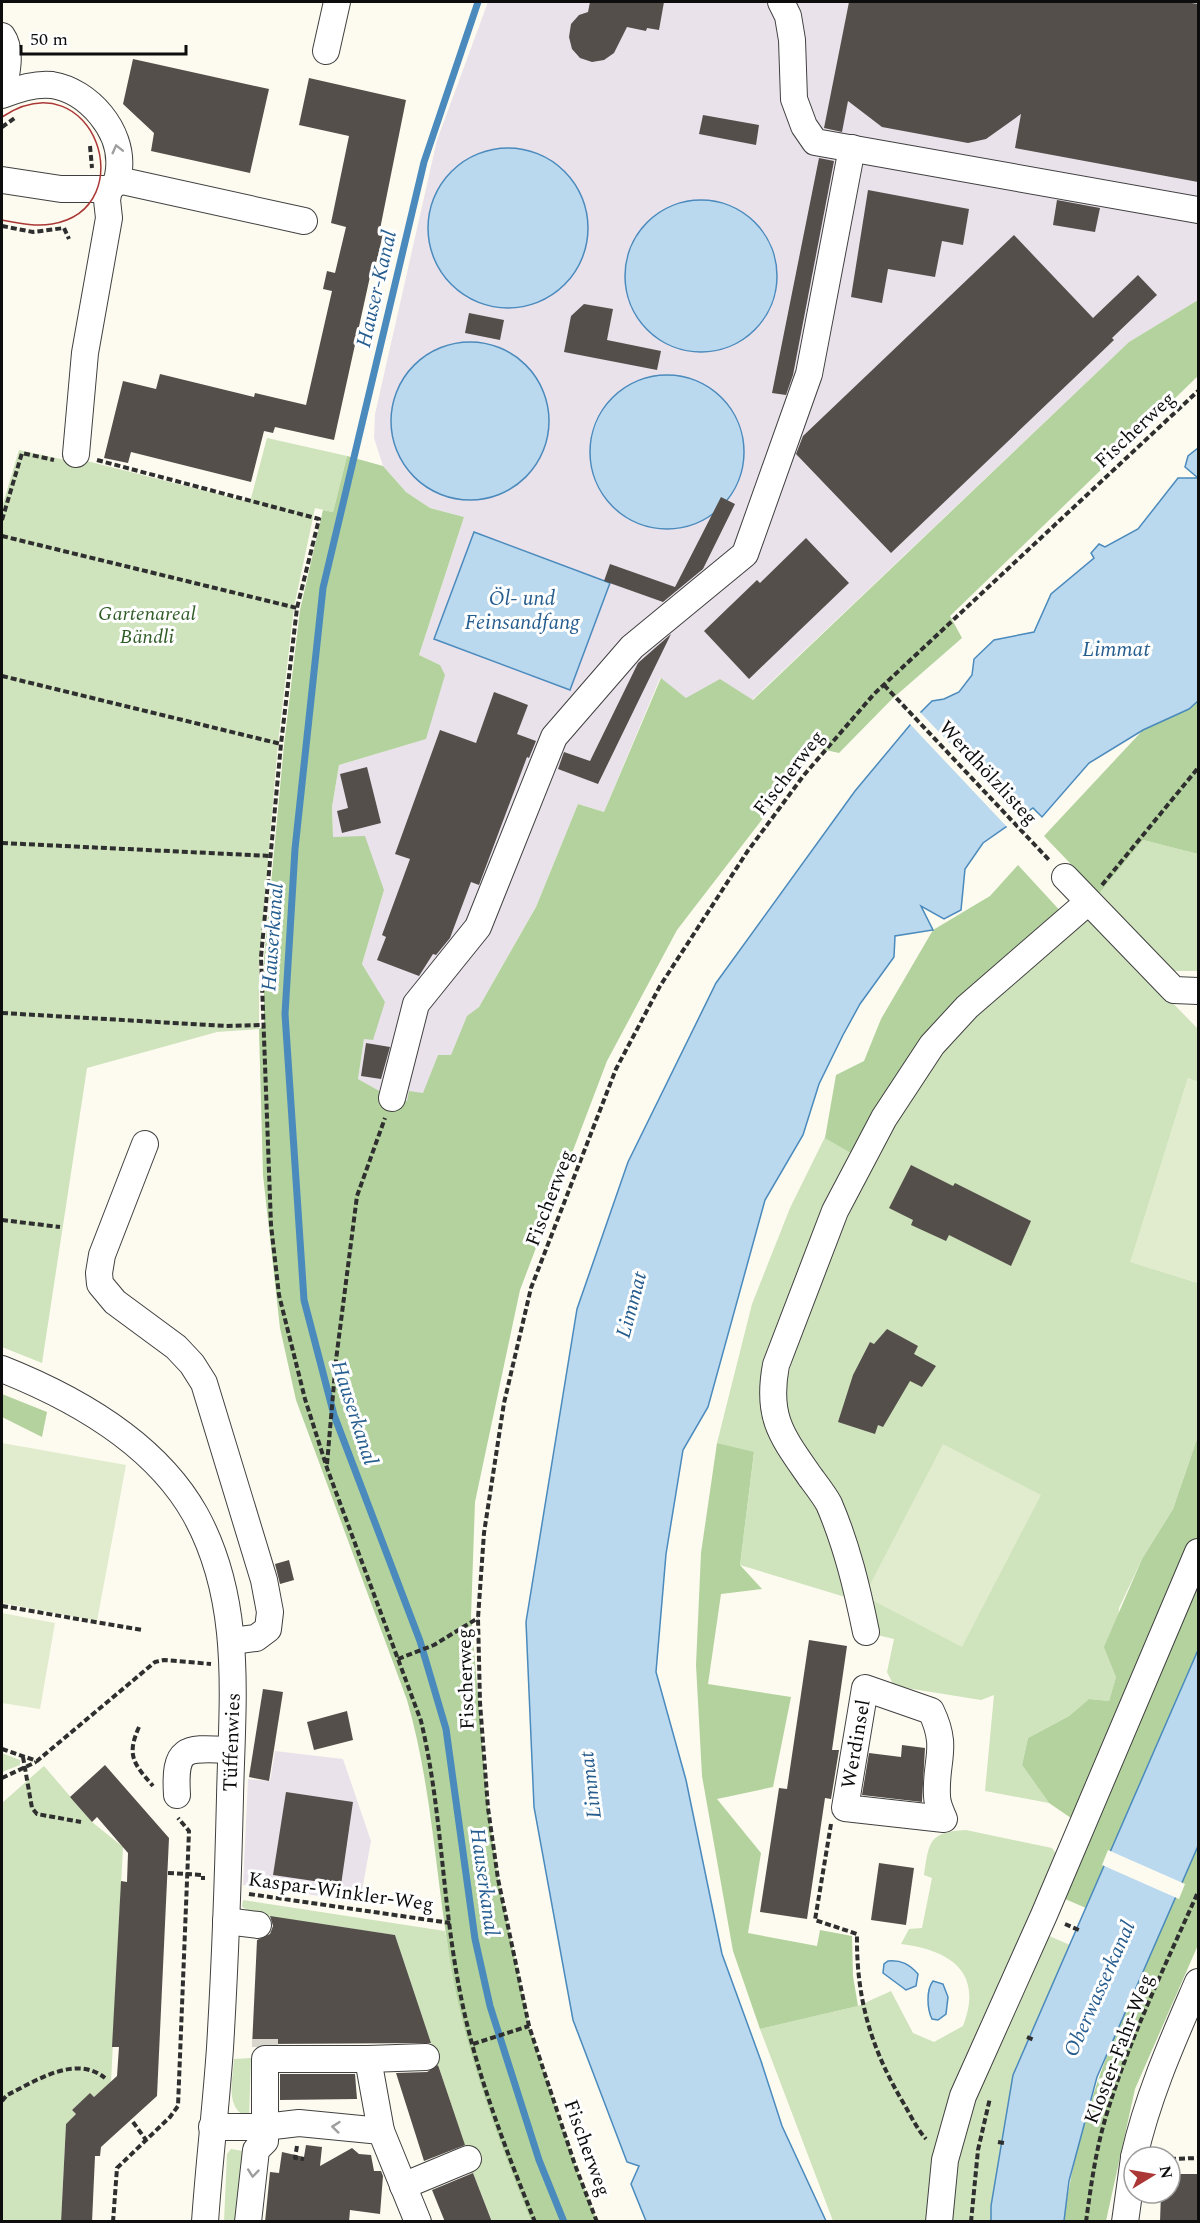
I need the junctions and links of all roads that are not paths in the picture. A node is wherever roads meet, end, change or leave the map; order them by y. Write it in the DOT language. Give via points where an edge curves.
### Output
graph roads {
  1 [pos="337,2"];
  2 [pos="781,2"];
  3 [pos="2,36"];
  4 [pos="326,51"];
  5 [pos="2,90"];
  6 [pos="2,95"];
  7 [pos="852,148"];
  8 [pos="2,180"];
  9 [pos="113,185"];
  10 [pos="1198,210"];
  11 [pos="304,221"];
  12 [pos="76,454"];
  13 [pos="1065,877"];
  14 [pos="1088,902"];
  15 [pos="1198,991"];
  16 [pos="392,1098"];
  17 [pos="145,1144"];
  18 [pos="2,1369"];
  19 [pos="1198,1552"];
  20 [pos="866,1632"];
  21 [pos="232,1641"];
  22 [pos="231,1750"];
  23 [pos="171,1802"];
  24 [pos="944,1819"];
  25 [pos="226,1922"];
  26 [pos="258,1925"];
  27 [pos="1198,1982"];
  28 [pos="426,2057"];
  29 [pos="368,2059"];
  30 [pos="212,2127"];
  31 [pos="265,2127"];
  32 [pos="381,2131"];
  33 [pos="1137,2145"];
  34 [pos="468,2159"];
  35 [pos="403,2186"];
  36 [pos="1127,2205"];
  37 [pos="205,2222"];
  38 [pos="248,2222"];
  39 [pos="418,2222"];
  40 [pos="939,2222"];
  41 [pos="1125,2222"];
  1 -- 4 [label="street"];
  2 -- 7 [label="street" via="792,40 794,99 804,126 815,142"];
  3 -- 5 [label="street" via="7,59"];
  9 -- 6 [label="street, one-way" via="120,160 115,140 96,109 79,94 51,85 21,87"];
  7 -- 10 [label="street"];
  7 -- 16 [label="street" via="809,374 745,554 632,647 554,737 478,927 416,1004"];
  8 -- 9 [label="street" via="61,189"];
  9 -- 11 [label="street"];
  9 -- 12 [label="street" via="107,200 109,218 85,353"];
  13 -- 14 [label="street"];
  14 -- 15 [label="street" via="1174,990"];
  14 -- 20 [label="street" via="967,1008 932,1045 884,1118 835,1211 776,1365 773,1408 795,1455 827,1501 849,1560"];
  17 -- 21 [label="street" via="102,1256 99,1278 110,1298 186,1355 212,1403 270,1612 268,1629 262,1634"];
  18 -- 21 [label="street, Tüffenwies" via="44,1386 90,1413 132,1442 167,1474 195,1514 215,1558 230,1612"];
  19 -- 40 [label="street" via="1054,1919 963,2096 945,2160"];
  21 -- 22 [label="street, Tüffenwies"];
  22 -- 23 [label="street" via="195,1749 180,1758"];
  22 -- 25 [label="street, Tüffenwies"];
  24 -- 24 [label="street, Werdinsel" via="845,1808 865,1688 931,1712 940,1731 942,1750 936,1798"];
  25 -- 26 [label="street"];
  25 -- 30 [label="street, Tüffenwies"];
  27 -- 33 [label="street" via="1157,2077"];
  28 -- 29 [label="street"];
  29 -- 31 [label="street" via="265,2053"];
  29 -- 32 [label="street"];
  30 -- 31 [label="street"];
  30 -- 37 [label="street, Tüffenwies"];
  32 -- 31 [label="street, one-way" via="299,2123"];
  31 -- 38 [label="street, one-way" via="265,2141 256,2150"];
  32 -- 35 [label="street"];
  34 -- 35 [label="street"];
  35 -- 39 [label="street"];
  36 -- 41 [label="street"];
}
